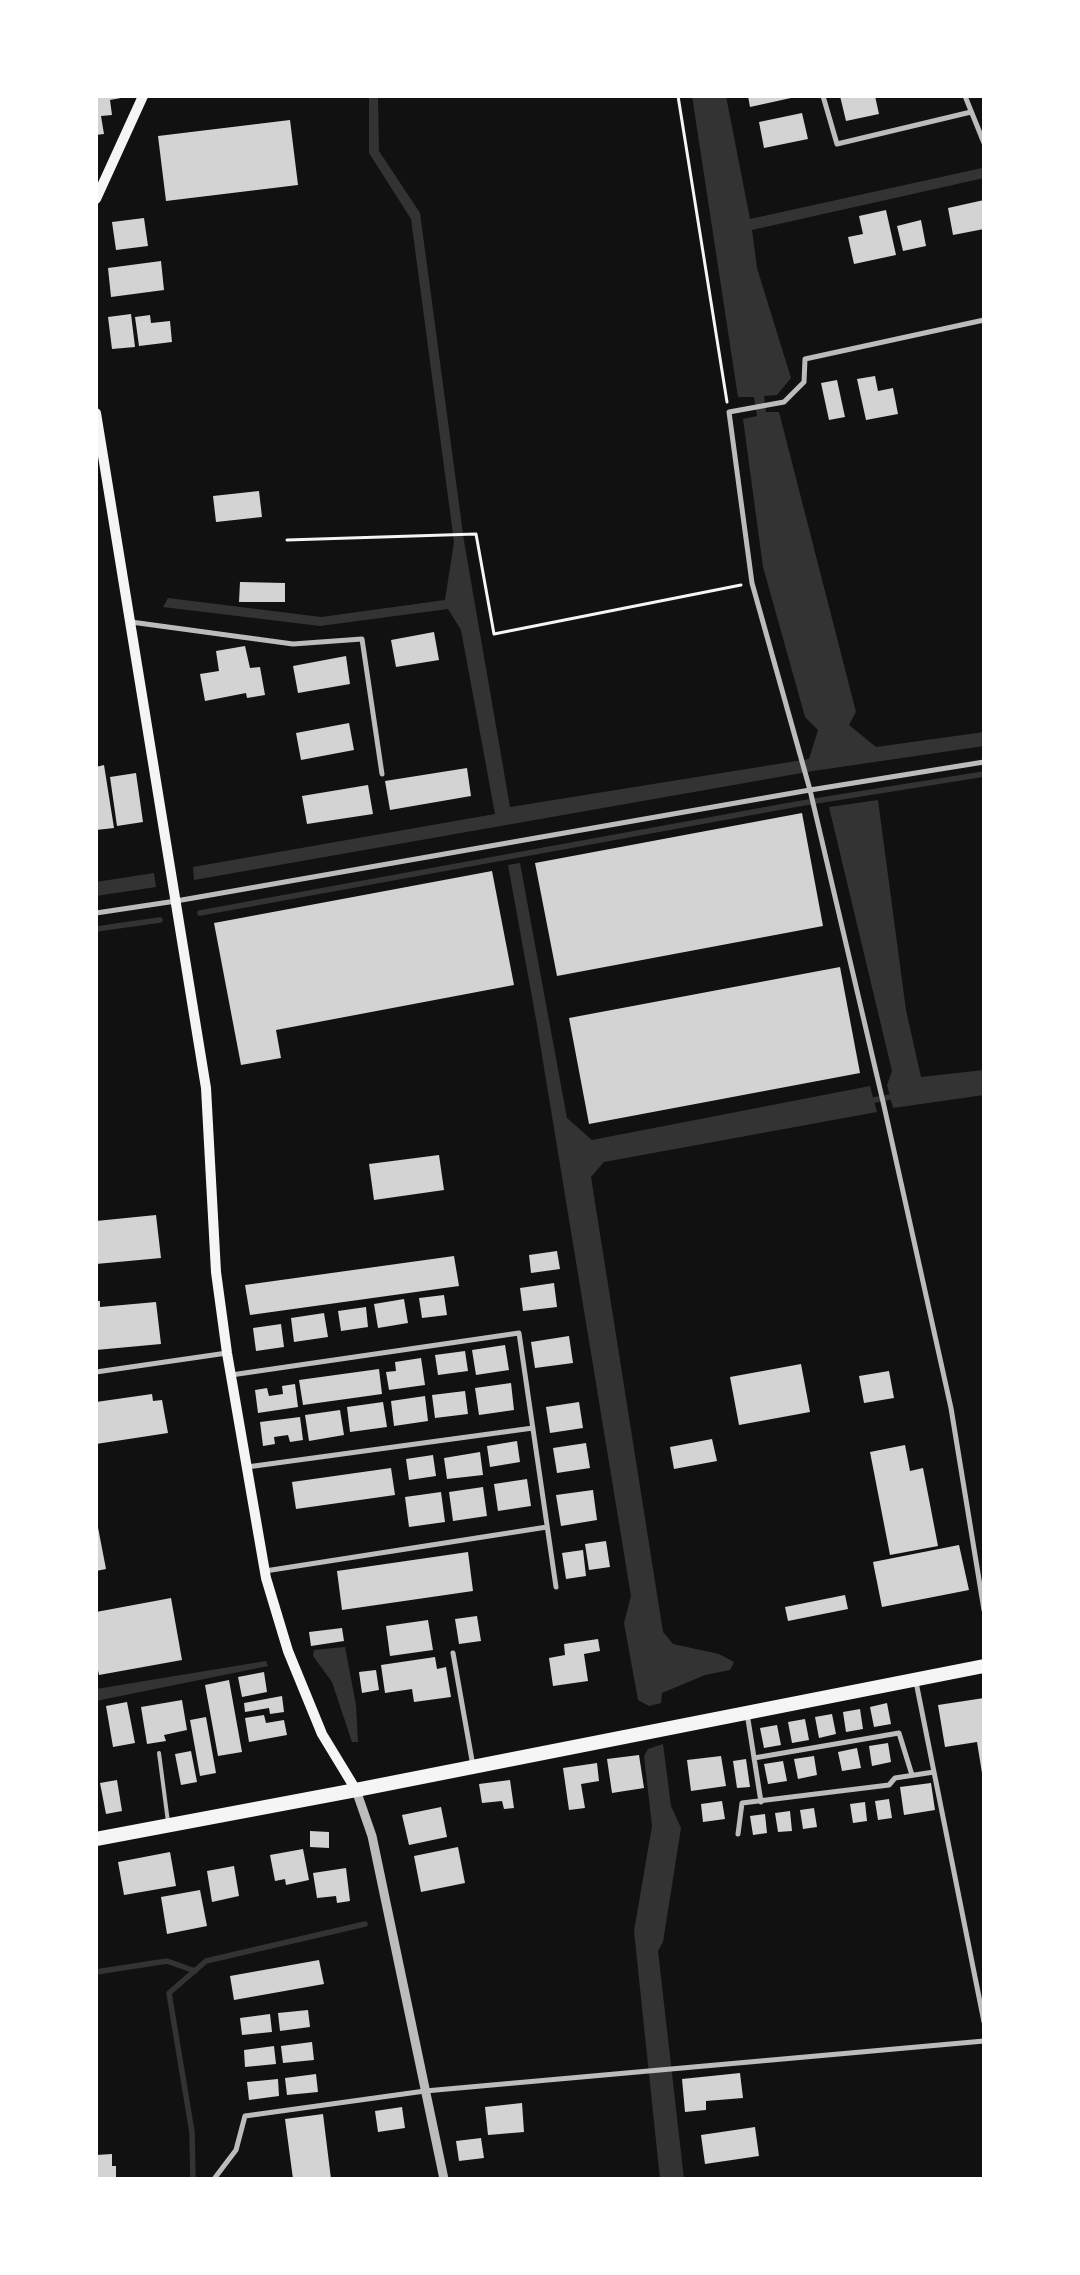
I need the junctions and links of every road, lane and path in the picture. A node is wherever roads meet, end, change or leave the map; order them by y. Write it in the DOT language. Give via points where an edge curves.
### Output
graph roads {
  1 [pos="143,96"];
  2 [pos="678,96"];
  3 [pos="823,96"];
  4 [pos="965,96"];
  5 [pos="971,112"];
  6 [pos="984,144"];
  7 [pos="96,199"];
  8 [pos="984,320"];
  9 [pos="96,412"];
  10 [pos="729,412"];
  11 [pos="287,540"];
  12 [pos="752,582"];
  13 [pos="130,622"];
  14 [pos="984,762"];
  15 [pos="382,774"];
  16 [pos="810,790"];
  17 [pos="176,901"];
  18 [pos="96,913"];
  19 [pos="227,1353"];
  20 [pos="96,1372"];
  21 [pos="231,1375"];
  22 [pos="533,1428"];
  23 [pos="247,1467"];
  24 [pos="547,1527"];
  25 [pos="265,1571"];
  26 [pos="556,1587"];
  27 [pos="984,1610"];
  28 [pos="453,1653"];
  29 [pos="984,1666"];
  30 [pos="916,1679"];
  31 [pos="747,1712"];
  32 [pos="160,1753"];
  33 [pos="754,1758"];
  34 [pos="473,1767"];
  35 [pos="934,1772"];
  36 [pos="912,1776"];
  37 [pos="356,1790"];
  38 [pos="761,1802"];
  39 [pos="168,1824"];
  40 [pos="738,1834"];
  41 [pos="96,1839"];
  42 [pos="984,2022"];
  43 [pos="984,2042"];
  44 [pos="425,2091"];
  45 [pos="214,2179"];
  46 [pos="444,2179"];
  1 -- 7 [label="main road"];
  2 -- 10 [label="path"];
  3 -- 5 [label="street" via="837,144"];
  4 -- 5 [label="street"];
  5 -- 6 [label="street"];
  8 -- 10 [label="street" via="805,359 804,382 784,402"];
  9 -- 13 [label="main road"];
  10 -- 12 [label="street"];
  11 -- 12 [label="path" via="476,534 494,634"];
  12 -- 16 [label="street"];
  13 -- 15 [label="street" via="293,644 362,639"];
  13 -- 17 [label="main road"];
  14 -- 16 [label="street"];
  16 -- 17 [label="street"];
  16 -- 27 [label="street" via="951,1408"];
  17 -- 18 [label="street"];
  17 -- 19 [label="main road" via="206,1088 216,1272"];
  19 -- 20 [label="street"];
  19 -- 21 [label="main road"];
  21 -- 22 [label="street" via="519,1333"];
  21 -- 23 [label="main road"];
  22 -- 23 [label="street"];
  22 -- 24 [label="street"];
  23 -- 25 [label="main road"];
  24 -- 25 [label="street"];
  24 -- 26 [label="street"];
  25 -- 37 [label="main road" via="288,1651 322,1734"];
  28 -- 34 [label="street"];
  29 -- 30 [label="highway"];
  30 -- 31 [label="highway"];
  30 -- 35 [label="street"];
  31 -- 33 [label="street"];
  31 -- 34 [label="highway"];
  32 -- 39 [label="lane"];
  33 -- 36 [label="street" via="899,1733"];
  33 -- 38 [label="street"];
  34 -- 37 [label="highway"];
  35 -- 36 [label="street"];
  35 -- 42 [label="street"];
  36 -- 38 [label="street" via="895,1778 890,1785"];
  37 -- 39 [label="highway"];
  37 -- 44 [label="street" via="372,1836"];
  38 -- 40 [label="street" via="742,1803"];
  39 -- 41 [label="highway"];
  43 -- 44 [label="street"];
  44 -- 45 [label="street" via="245,2116 236,2150"];
  44 -- 46 [label="street"];
}
